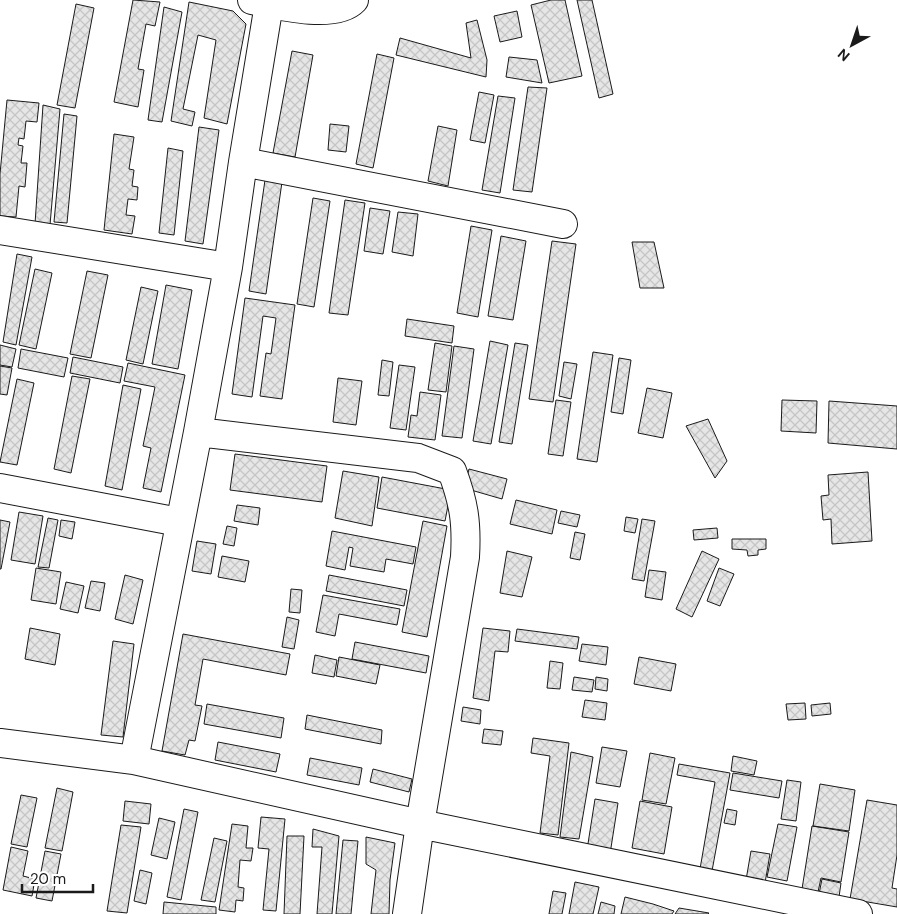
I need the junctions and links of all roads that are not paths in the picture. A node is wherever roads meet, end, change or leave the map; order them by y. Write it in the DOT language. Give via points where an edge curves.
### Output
graph roads {
  1 [pos="354,0"];
  2 [pos="261,2"];
  3 [pos="243,162"];
  4 [pos="563,224"];
  5 [pos="0,230"];
  6 [pos="228,266"];
  7 [pos="198,432"];
  8 [pos="0,488"];
  9 [pos="179,522"];
  10 [pos="0,743"];
  11 [pos="134,760"];
  12 [pos="420,824"];
  13 [pos="407,914"];
  14 [pos="858,914"];
  1 -- 2 [label="street" via="332,10 315,11"];
  2 -- 3 [label="street"];
  3 -- 4 [label="street"];
  3 -- 6 [label="street"];
  5 -- 6 [label="street"];
  6 -- 7 [label="street"];
  7 -- 9 [label="street"];
  7 -- 12 [label="street" via="418,458 452,471 464,507 467,530 465,557"];
  8 -- 9 [label="street"];
  9 -- 11 [label="street"];
  10 -- 11 [label="street"];
  11 -- 12 [label="street"];
  12 -- 13 [label="street"];
  12 -- 14 [label="street"];
}
